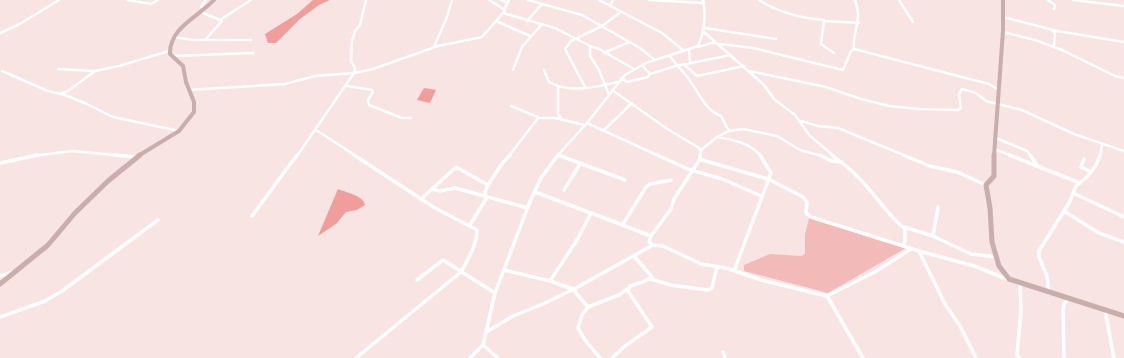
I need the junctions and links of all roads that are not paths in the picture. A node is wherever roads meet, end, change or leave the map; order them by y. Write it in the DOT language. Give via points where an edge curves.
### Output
graph roads {
  1 [pos="59,0"];
  2 [pos="128,0"];
  3 [pos="158,0"];
  4 [pos="206,0"];
  5 [pos="214,0"];
  6 [pos="251,0"];
  7 [pos="366,0"];
  8 [pos="452,0"];
  9 [pos="488,0"];
  10 [pos="501,0"];
  11 [pos="528,0"];
  12 [pos="599,0"];
  13 [pos="613,0"];
  14 [pos="649,0"];
  15 [pos="759,0"];
  16 [pos="854,0"];
  17 [pos="899,0"];
  18 [pos="1003,0"];
  19 [pos="1048,0"];
  20 [pos="1073,0"];
  21 [pos="1102,0"];
  22 [pos="509,1"];
  23 [pos="703,2"];
  24 [pos="1104,3"];
  25 [pos="542,4"];
  26 [pos="610,5"];
  27 [pos="1124,6"];
  28 [pos="1054,8"];
  29 [pos="201,10"];
  30 [pos="505,10"];
  31 [pos="621,12"];
  32 [pos="503,13"];
  33 [pos="1003,17"];
  34 [pos="220,20"];
  35 [pos="527,20"];
  36 [pos="824,20"];
  37 [pos="496,21"];
  38 [pos="913,22"];
  39 [pos="859,23"];
  40 [pos="542,24"];
  41 [pos="602,26"];
  42 [pos="705,28"];
  43 [pos="1051,30"];
  44 [pos="704,32"];
  45 [pos="1003,32"];
  46 [pos="0,33"];
  47 [pos="530,36"];
  48 [pos="173,38"];
  49 [pos="575,39"];
  50 [pos="776,39"];
  51 [pos="205,40"];
  52 [pos="251,40"];
  53 [pos="631,42"];
  54 [pos="1124,42"];
  55 [pos="716,43"];
  56 [pos="590,46"];
  57 [pos="434,47"];
  58 [pos="696,47"];
  59 [pos="1054,47"];
  60 [pos="854,49"];
  61 [pos="689,50"];
  62 [pos="684,51"];
  63 [pos="253,53"];
  64 [pos="604,53"];
  65 [pos="834,53"];
  66 [pos="170,54"];
  67 [pos="731,55"];
  68 [pos="670,56"];
  69 [pos="655,60"];
  70 [pos="690,63"];
  71 [pos="642,64"];
  72 [pos="685,65"];
  73 [pos="676,66"];
  74 [pos="744,66"];
  75 [pos="58,69"];
  76 [pos="634,69"];
  77 [pos="513,70"];
  78 [pos="544,70"];
  79 [pos="2,71"];
  80 [pos="95,71"];
  81 [pos="749,71"];
  82 [pos="354,73"];
  83 [pos="650,74"];
  84 [pos="603,78"];
  85 [pos="621,78"];
  86 [pos="1124,78"];
  87 [pos="618,82"];
  88 [pos="611,83"];
  89 [pos="606,84"];
  90 [pos="347,86"];
  91 [pos="558,87"];
  92 [pos="585,87"];
  93 [pos="999,88"];
  94 [pos="189,90"];
  95 [pos="612,90"];
  96 [pos="60,94"];
  97 [pos="608,95"];
  98 [pos="632,103"];
  99 [pos="998,103"];
  100 [pos="511,106"];
  101 [pos="411,118"];
  102 [pos="540,118"];
  103 [pos="561,119"];
  104 [pos="801,121"];
  105 [pos="586,124"];
  106 [pos="179,130"];
  107 [pos="316,130"];
  108 [pos="604,130"];
  109 [pos="729,131"];
  110 [pos="717,137"];
  111 [pos="996,138"];
  112 [pos="1102,145"];
  113 [pos="994,149"];
  114 [pos="701,150"];
  115 [pos="1124,151"];
  116 [pos="558,155"];
  117 [pos="136,157"];
  118 [pos="700,159"];
  119 [pos="1084,159"];
  120 [pos="842,162"];
  121 [pos="0,163"];
  122 [pos="580,164"];
  123 [pos="1037,165"];
  124 [pos="693,171"];
  125 [pos="1091,172"];
  126 [pos="768,179"];
  127 [pos="625,180"];
  128 [pos="671,180"];
  129 [pos="1080,183"];
  130 [pos="488,185"];
  131 [pos="986,185"];
  132 [pos="432,189"];
  133 [pos="564,190"];
  134 [pos="535,192"];
  135 [pos="1073,193"];
  136 [pos="761,196"];
  137 [pos="486,197"];
  138 [pos="421,199"];
  139 [pos="938,207"];
  140 [pos="528,208"];
  141 [pos="1064,211"];
  142 [pos="591,213"];
  143 [pos="252,216"];
  144 [pos="1124,217"];
  145 [pos="158,220"];
  146 [pos="623,224"];
  147 [pos="470,225"];
  148 [pos="904,227"];
  149 [pos="651,236"];
  150 [pos="933,236"];
  151 [pos="1124,242"];
  152 [pos="653,245"];
  153 [pos="904,246"];
  154 [pos="911,249"];
  155 [pos="919,252"];
  156 [pos="634,256"];
  157 [pos="996,257"];
  158 [pos="717,267"];
  159 [pos="504,270"];
  160 [pos="16,271"];
  161 [pos="734,271"];
  162 [pos="461,272"];
  163 [pos="0,276"];
  164 [pos="651,279"];
  165 [pos="1009,279"];
  166 [pos="417,280"];
  167 [pos="550,281"];
  168 [pos="1020,283"];
  169 [pos="0,284"];
  170 [pos="575,289"];
  171 [pos="627,289"];
  172 [pos="495,293"];
  173 [pos="1050,293"];
  174 [pos="827,296"];
  175 [pos="1068,299"];
  176 [pos="588,307"];
  177 [pos="1105,310"];
  178 [pos="0,316"];
  179 [pos="1124,316"];
  180 [pos="488,331"];
  181 [pos="484,345"];
  182 [pos="723,352"];
  183 [pos="356,358"];
  184 [pos="470,358"];
  185 [pos="498,358"];
  186 [pos="600,358"];
  187 [pos="612,358"];
  188 [pos="725,358"];
  189 [pos="863,358"];
  190 [pos="976,358"];
  191 [pos="1019,358"];
  192 [pos="1064,358"];
  193 [pos="1114,358"];
  194 [pos="1119,358"];
  1 -- 46 [label="street"];
  2 -- 3 [label="street" via="151,4"];
  4 -- 29 [label="street"];
  5 -- 29 [label="street"];
  6 -- 34 [label="street"];
  7 -- 82 [label="street" via="360,25 352,41 351,61"];
  8 -- 57 [label="street"];
  9 -- 30 [label="street"];
  10 -- 22 [label="street"];
  11 -- 25 [label="street"];
  12 -- 26 [label="street"];
  13 -- 26 [label="street"];
  14 -- 23 [label="street"];
  15 -- 36 [label="street" via="786,14"];
  16 -- 39 [label="street" via="858,6"];
  17 -- 38 [label="street"];
  18 -- 33 [label="street"];
  19 -- 28 [label="street" via="1055,5"];
  20 -- 24 [label="street"];
  21 -- 24 [label="street"];
  22 -- 30 [label="street"];
  23 -- 42 [label="street"];
  24 -- 27 [label="street"];
  25 -- 35 [label="street"];
  25 -- 41 [label="street" via="576,12"];
  26 -- 31 [label="street"];
  29 -- 34 [label="street"];
  29 -- 48 [label="street" via="180,28"];
  30 -- 32 [label="street"];
  31 -- 41 [label="street"];
  31 -- 62 [label="street" via="662,34"];
  32 -- 35 [label="street"];
  32 -- 37 [label="street"];
  33 -- 43 [label="street"];
  33 -- 45 [label="street"];
  34 -- 51 [label="street" via="222,22"];
  35 -- 40 [label="street"];
  36 -- 39 [label="street"];
  36 -- 65 [label="street" via="821,44"];
  37 -- 47 [label="street"];
  37 -- 57 [label="street" via="482,36"];
  39 -- 60 [label="street"];
  40 -- 47 [label="street"];
  40 -- 49 [label="street"];
  41 -- 49 [label="street"];
  41 -- 53 [label="street"];
  42 -- 44 [label="street"];
  42 -- 50 [label="street"];
  43 -- 54 [label="street"];
  43 -- 59 [label="street" via="1054,33"];
  44 -- 55 [label="street"];
  44 -- 58 [label="street"];
  45 -- 59 [label="street"];
  45 -- 93 [label="street"];
  47 -- 77 [label="street" via="522,47"];
  48 -- 51 [label="street"];
  48 -- 66 [label="street"];
  49 -- 56 [label="street"];
  49 -- 92 [label="street" via="566,46 566,52"];
  51 -- 52 [label="street"];
  53 -- 64 [label="street"];
  53 -- 69 [label="street"];
  55 -- 58 [label="street"];
  55 -- 60 [label="street" via="757,49 840,70 844,68"];
  55 -- 67 [label="street"];
  56 -- 64 [label="street"];
  56 -- 84 [label="street" via="590,56"];
  57 -- 82 [label="street" via="373,69"];
  58 -- 61 [label="street"];
  59 -- 86 [label="street"];
  60 -- 93 [label="street"];
  61 -- 62 [label="street"];
  61 -- 70 [label="street"];
  62 -- 68 [label="street"];
  63 -- 66 [label="street"];
  64 -- 76 [label="street"];
  66 -- 80 [label="street"];
  66 -- 94 [label="street" via="183,66"];
  67 -- 70 [label="street"];
  67 -- 74 [label="street"];
  68 -- 69 [label="street"];
  68 -- 73 [label="street"];
  69 -- 71 [label="street"];
  70 -- 72 [label="street"];
  71 -- 76 [label="street"];
  71 -- 83 [label="street"];
  72 -- 73 [label="street"];
  72 -- 74 [label="street" via="697,76"];
  73 -- 83 [label="street"];
  73 -- 109 [label="street" via="709,108 721,116"];
  74 -- 81 [label="street"];
  75 -- 80 [label="street"];
  76 -- 85 [label="street"];
  78 -- 91 [label="street" via="549,82"];
  79 -- 96 [label="street"];
  80 -- 96 [label="street"];
  81 -- 99 [label="street" via="826,87 861,99 904,108 958,110 961,108 959,94 962,90 969,90 986,101"];
  81 -- 104 [label="street" via="774,99"];
  82 -- 90 [label="street"];
  82 -- 94 [label="street" via="315,76 285,84"];
  83 -- 85 [label="street" via="648,77 627,82"];
  84 -- 88 [label="street"];
  84 -- 89 [label="street"];
  85 -- 87 [label="street"];
  87 -- 88 [label="street"];
  87 -- 95 [label="street"];
  88 -- 89 [label="street"];
  89 -- 92 [label="street"];
  89 -- 97 [label="street"];
  90 -- 101 [label="street" via="372,90 369,105 402,118"];
  90 -- 107 [label="street"];
  91 -- 92 [label="street"];
  91 -- 103 [label="street" via="558,114"];
  93 -- 99 [label="street"];
  94 -- 106 [label="street" via="194,102 194,112"];
  95 -- 97 [label="street"];
  95 -- 98 [label="street"];
  96 -- 106 [label="street" via="113,117"];
  97 -- 105 [label="street"];
  98 -- 108 [label="street"];
  98 -- 114 [label="street"];
  99 -- 111 [label="street"];
  99 -- 112 [label="street" via="1022,110"];
  100 -- 102 [label="street"];
  102 -- 103 [label="street"];
  102 -- 130 [label="street" via="534,122"];
  103 -- 105 [label="street"];
  104 -- 120 [label="street" via="812,138"];
  104 -- 131 [label="street" via="838,128 930,166 957,172"];
  105 -- 108 [label="street"];
  105 -- 116 [label="street"];
  106 -- 117 [label="street"];
  107 -- 138 [label="street"];
  107 -- 143 [label="street"];
  108 -- 124 [label="street"];
  109 -- 110 [label="street"];
  109 -- 120 [label="street" via="743,129 777,136 800,150 831,161"];
  110 -- 114 [label="street"];
  110 -- 126 [label="street" via="753,148 770,170"];
  111 -- 113 [label="street"];
  111 -- 123 [label="street" via="1027,151"];
  112 -- 115 [label="street"];
  112 -- 125 [label="street" via="1100,157"];
  113 -- 123 [label="street"];
  113 -- 131 [label="street" via="994,176"];
  114 -- 118 [label="street"];
  116 -- 122 [label="street"];
  116 -- 134 [label="street" via="541,178"];
  117 -- 121 [label="street" via="72,151"];
  117 -- 160 [label="street" via="82,206 48,245"];
  118 -- 124 [label="street"];
  118 -- 126 [label="street"];
  119 -- 125 [label="street" via="1081,167"];
  120 -- 148 [label="street" via="860,179 895,221"];
  122 -- 127 [label="street"];
  122 -- 133 [label="street"];
  123 -- 129 [label="street"];
  124 -- 136 [label="street" via="725,180"];
  124 -- 149 [label="street" via="674,199 671,209"];
  125 -- 129 [label="street"];
  126 -- 136 [label="street"];
  126 -- 153 [label="street" via="806,199 806,213 811,217"];
  128 -- 146 [label="street" via="646,187"];
  129 -- 135 [label="street"];
  130 -- 132 [label="street" via="456,167"];
  130 -- 137 [label="street"];
  131 -- 157 [label="street" via="991,214 991,236"];
  132 -- 137 [label="street" via="440,191 455,188"];
  132 -- 138 [label="street"];
  134 -- 140 [label="street"];
  134 -- 142 [label="street"];
  135 -- 141 [label="street"];
  135 -- 144 [label="street"];
  136 -- 161 [label="street"];
  137 -- 140 [label="street"];
  137 -- 147 [label="street"];
  138 -- 147 [label="street"];
  139 -- 150 [label="street"];
  140 -- 159 [label="street"];
  141 -- 151 [label="street" via="1099,233"];
  141 -- 173 [label="street" via="1039,250"];
  142 -- 146 [label="street"];
  142 -- 167 [label="street"];
  145 -- 178 [label="street" via="62,291 45,301"];
  146 -- 149 [label="street"];
  147 -- 162 [label="street" via="478,233"];
  148 -- 150 [label="street"];
  148 -- 153 [label="street"];
  149 -- 152 [label="street" via="649,242"];
  150 -- 157 [label="street" via="971,254"];
  152 -- 156 [label="street"];
  152 -- 158 [label="street" via="663,246 696,262"];
  153 -- 154 [label="street"];
  154 -- 155 [label="street"];
  154 -- 174 [label="street" via="875,272"];
  155 -- 165 [label="street" via="974,266"];
  155 -- 190 [label="street"];
  156 -- 164 [label="street" via="652,275"];
  156 -- 170 [label="street" via="612,266"];
  157 -- 165 [label="street" via="1001,270"];
  158 -- 161 [label="street"];
  158 -- 164 [label="street" via="712,288 708,290 670,285"];
  159 -- 167 [label="street"];
  159 -- 172 [label="street"];
  160 -- 163 [label="street"];
  160 -- 169 [label="street"];
  161 -- 174 [label="street"];
  162 -- 166 [label="street" via="441,260"];
  162 -- 172 [label="street"];
  162 -- 183 [label="street"];
  164 -- 171 [label="street"];
  165 -- 168 [label="street"];
  167 -- 170 [label="street"];
  168 -- 173 [label="street"];
  168 -- 191 [label="street" via="1021,311 1017,354"];
  170 -- 176 [label="street"];
  170 -- 180 [label="street" via="513,316"];
  171 -- 176 [label="street" via="619,295"];
  171 -- 187 [label="street" via="652,327"];
  172 -- 180 [label="street"];
  173 -- 175 [label="street"];
  174 -- 189 [label="street"];
  175 -- 177 [label="street"];
  175 -- 192 [label="street" via="1063,310"];
  176 -- 186 [label="street" via="578,328"];
  177 -- 179 [label="street"];
  177 -- 193 [label="street"];
  180 -- 181 [label="street"];
  181 -- 184 [label="street"];
  181 -- 185 [label="street"];
  182 -- 188 [label="street"];
  193 -- 194 [label="street"];
}
